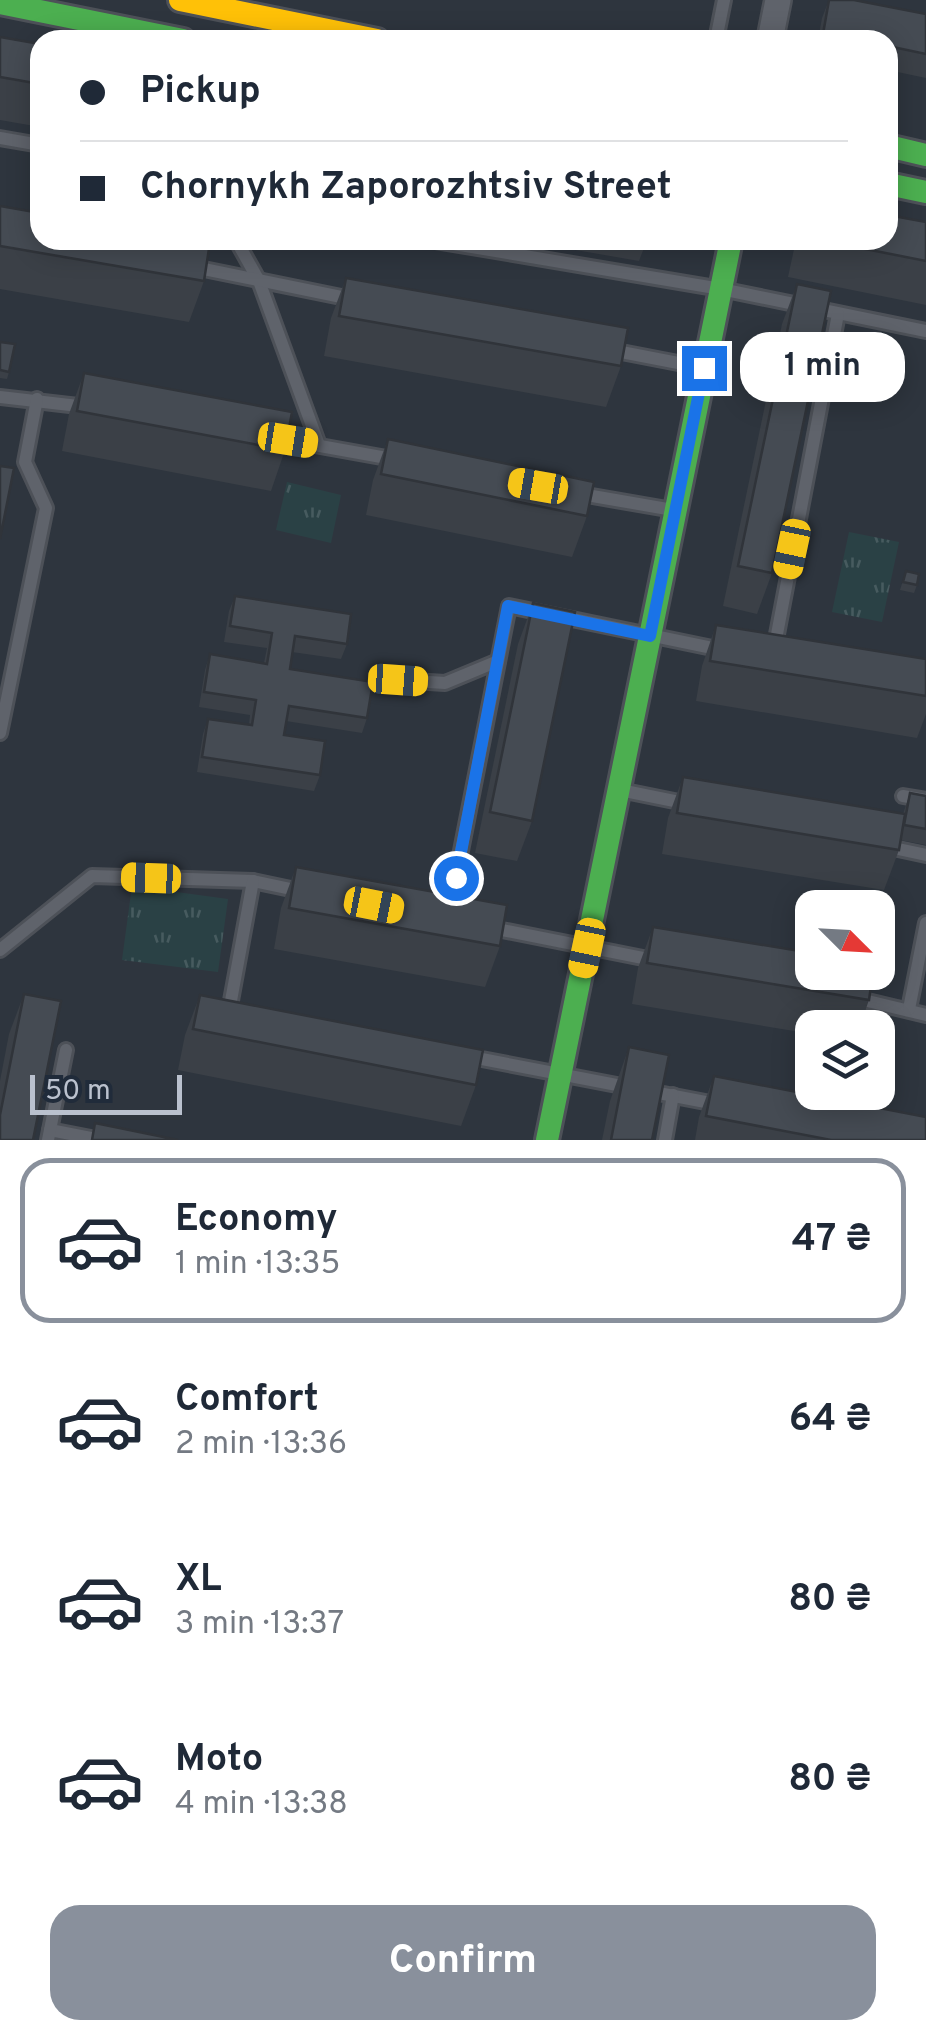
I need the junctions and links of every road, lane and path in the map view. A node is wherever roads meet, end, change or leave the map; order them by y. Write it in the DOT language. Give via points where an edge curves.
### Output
graph roads {
  1 [pos="180,0"];
  2 [pos="724,0"];
  3 [pos="778,0"];
  4 [pos="0,2"];
  5 [pos="135,30"];
  6 [pos="328,30"];
  7 [pos="718,30"];
  8 [pos="772,30"];
  9 [pos="0,138"];
  10 [pos="30,143"];
  11 [pos="898,148"];
  12 [pos="926,155"];
  13 [pos="898,186"];
  14 [pos="926,192"];
  15 [pos="242,250"];
  16 [pos="489,250"];
  17 [pos="728,250"];
  18 [pos="168,262"];
  19 [pos="259,281"];
  20 [pos="720,289"];
  21 [pos="373,303"];
  22 [pos="838,314"];
  23 [pos="926,331"];
  24 [pos="602,348"];
  25 [pos="704,368"];
  26 [pos="0,397"];
  27 [pos="37,398"];
  28 [pos="95,408"];
  29 [pos="250,434"];
  30 [pos="319,445"];
  31 [pos="406,462"];
  32 [pos="557,490"];
  33 [pos="676,511"];
  34 [pos="650,636"];
  35 [pos="733,652"];
  36 [pos="752,657"];
  37 [pos="498,661"];
  38 [pos="398,680"];
  39 [pos="0,733"];
  40 [pos="619,790"];
  41 [pos="903,796"];
  42 [pos="926,800"];
  43 [pos="698,806"];
  44 [pos="868,843"];
  45 [pos="926,856"];
  46 [pos="252,882"];
  47 [pos="318,894"];
  48 [pos="429,916"];
  49 [pos="448,920"];
  50 [pos="926,923"];
  51 [pos="587,948"];
  52 [pos="0,950"];
  53 [pos="668,963"];
  54 [pos="836,995"];
  55 [pos="909,1008"];
  56 [pos="212,1014"];
  57 [pos="926,1015"];
  58 [pos="228,1017"];
  59 [pos="247,1020"];
  60 [pos="66,1050"];
  61 [pos="456,1054"];
  62 [pos="561,1072"];
  63 [pos="674,1095"];
  64 [pos="737,1108"];
  65 [pos="49,1135"];
  66 [pos="102,1140"];
  67 [pos="548,1140"];
  68 [pos="664,1140"];
  1 -- 6 [label="street"];
  2 -- 7 [label="lane"];
  3 -- 8 [label="street"];
  4 -- 5 [label="street"];
  9 -- 10 [label="lane"];
  11 -- 12 [label="street"];
  13 -- 14 [label="street"];
  15 -- 19 [label="lane"];
  16 -- 20 [label="lane"];
  17 -- 20 [label="street"];
  18 -- 19 [label="lane"];
  19 -- 21 [label="lane"];
  19 -- 30 [label="lane"];
  20 -- 22 [label="lane"];
  20 -- 25 [label="street"];
  22 -- 23 [label="lane"];
  22 -- 36 [label="lane" via="777,662"];
  24 -- 25 [label="lane"];
  25 -- 33 [label="street"];
  26 -- 27 [label="lane"];
  27 -- 28 [label="lane"];
  27 -- 39 [label="lane" via="25,462 46,508"];
  29 -- 30 [label="lane"];
  30 -- 31 [label="lane"];
  32 -- 33 [label="lane"];
  33 -- 34 [label="street"];
  34 -- 35 [label="lane"];
  34 -- 37 [label="lane" via="508,606"];
  34 -- 40 [label="street"];
  37 -- 38 [label="lane" via="445,683"];
  37 -- 49 [label="lane"];
  40 -- 43 [label="lane"];
  40 -- 51 [label="street"];
  41 -- 42 [label="lane"];
  44 -- 45 [label="lane"];
  46 -- 47 [label="lane"];
  46 -- 52 [label="lane" via="92,876"];
  46 -- 58 [label="lane"];
  48 -- 49 [label="lane"];
  49 -- 51 [label="lane"];
  50 -- 55 [label="lane"];
  51 -- 53 [label="lane"];
  51 -- 62 [label="street"];
  54 -- 55 [label="lane"];
  55 -- 57 [label="lane"];
  56 -- 58 [label="lane"];
  58 -- 59 [label="lane"];
  60 -- 65 [label="lane"];
  61 -- 62 [label="lane"];
  62 -- 63 [label="lane"];
  62 -- 67 [label="street"];
  63 -- 64 [label="lane"];
  63 -- 68 [label="lane"];
  65 -- 66 [label="lane"];
}
